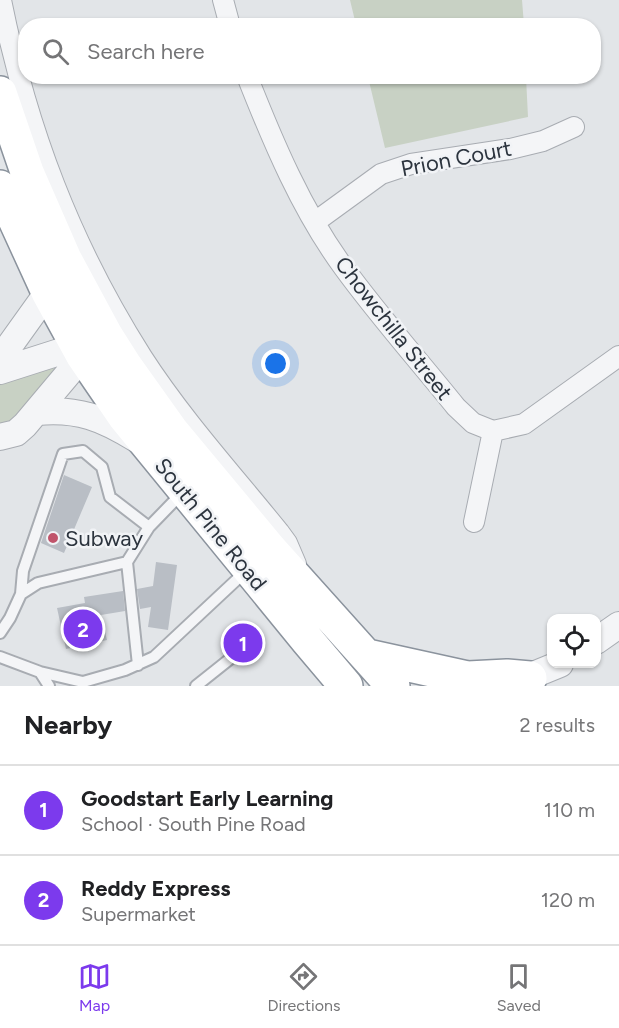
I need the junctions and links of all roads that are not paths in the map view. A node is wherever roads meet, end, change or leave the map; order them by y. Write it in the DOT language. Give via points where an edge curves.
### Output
graph roads {
  1 [pos="2,0"];
  2 [pos="223,0"];
  3 [pos="228,18"];
  4 [pos="18,72"];
  5 [pos="21,84"];
  6 [pos="250,84"];
  7 [pos="0,93"];
  8 [pos="574,128"];
  9 [pos="0,187"];
  10 [pos="315,222"];
  11 [pos="48,292"];
  12 [pos="97,339"];
  13 [pos="619,356"];
  14 [pos="0,359"];
  15 [pos="0,371"];
  16 [pos="37,412"];
  17 [pos="493,431"];
  18 [pos="5,437"];
  19 [pos="147,446"];
  20 [pos="185,491"];
  21 [pos="474,522"];
  22 [pos="149,527"];
  23 [pos="259,559"];
  24 [pos="127,562"];
  25 [pos="306,591"];
  26 [pos="21,594"];
  27 [pos="619,625"];
  28 [pos="0,633"];
  29 [pos="601,638"];
  30 [pos="255,639"];
  31 [pos="368,656"];
  32 [pos="0,657"];
  33 [pos="138,664"];
  34 [pos="553,668"];
  35 [pos="559,668"];
  36 [pos="45,681"];
  37 [pos="532,683"];
  38 [pos="84,684"];
  39 [pos="196,686"];
  40 [pos="346,686"];
  41 [pos="393,686"];
  1 -- 4 [label="street"];
  2 -- 3 [label="street"];
  5 -- 12 [label="street" via="51,180 100,286"];
  6 -- 10 [label="street, Chowchilla Street"];
  7 -- 12 [label="highway" via="27,172"];
  8 -- 10 [label="street, Prion Court" via="510,149 411,164 381,174"];
  9 -- 11 [label="highway"];
  10 -- 17 [label="street, Chowchilla Street" via="343,267 456,407 473,423"];
  11 -- 12 [label="highway"];
  11 -- 14 [label="street"];
  12 -- 15 [label="street"];
  12 -- 16 [label="street"];
  12 -- 19 [label="highway, South Pine Road" via="124,416"];
  12 -- 23 [label="highway, South Pine Road" via="138,385"];
  12 -- 25 [label="street, South Pine Road" via="143,357 172,400 283,538"];
  13 -- 17 [label="street" via="524,424"];
  16 -- 18 [label="street"];
  16 -- 19 [label="street" via="93,416"];
  17 -- 21 [label="street"];
  19 -- 20 [label="highway, South Pine Road"];
  20 -- 22 [label="lane"];
  20 -- 23 [label="highway, South Pine Road"];
  22 -- 24 [label="lane"];
  22 -- 26 [label="lane" via="110,497 102,467 83,451 63,454 23,571"];
  23 -- 25 [label="highway, South Pine Road"];
  23 -- 33 [label="lane" via="154,657"];
  23 -- 40 [label="highway, South Pine Road"];
  24 -- 26 [label="lane" via="38,583"];
  24 -- 33 [label="lane"];
  25 -- 31 [label="highway, South Pine Road"];
  26 -- 28 [label="lane"];
  27 -- 29 [label="street"];
  30 -- 39 [label="lane"];
  31 -- 37 [label="highway" via="468,678 507,676"];
  31 -- 41 [label="highway, South Pine Road"];
  32 -- 36 [label="lane"];
  33 -- 38 [label="lane"];
  34 -- 37 [label="street"];
  35 -- 37 [label="street"];
  36 -- 38 [label="lane"];
}
